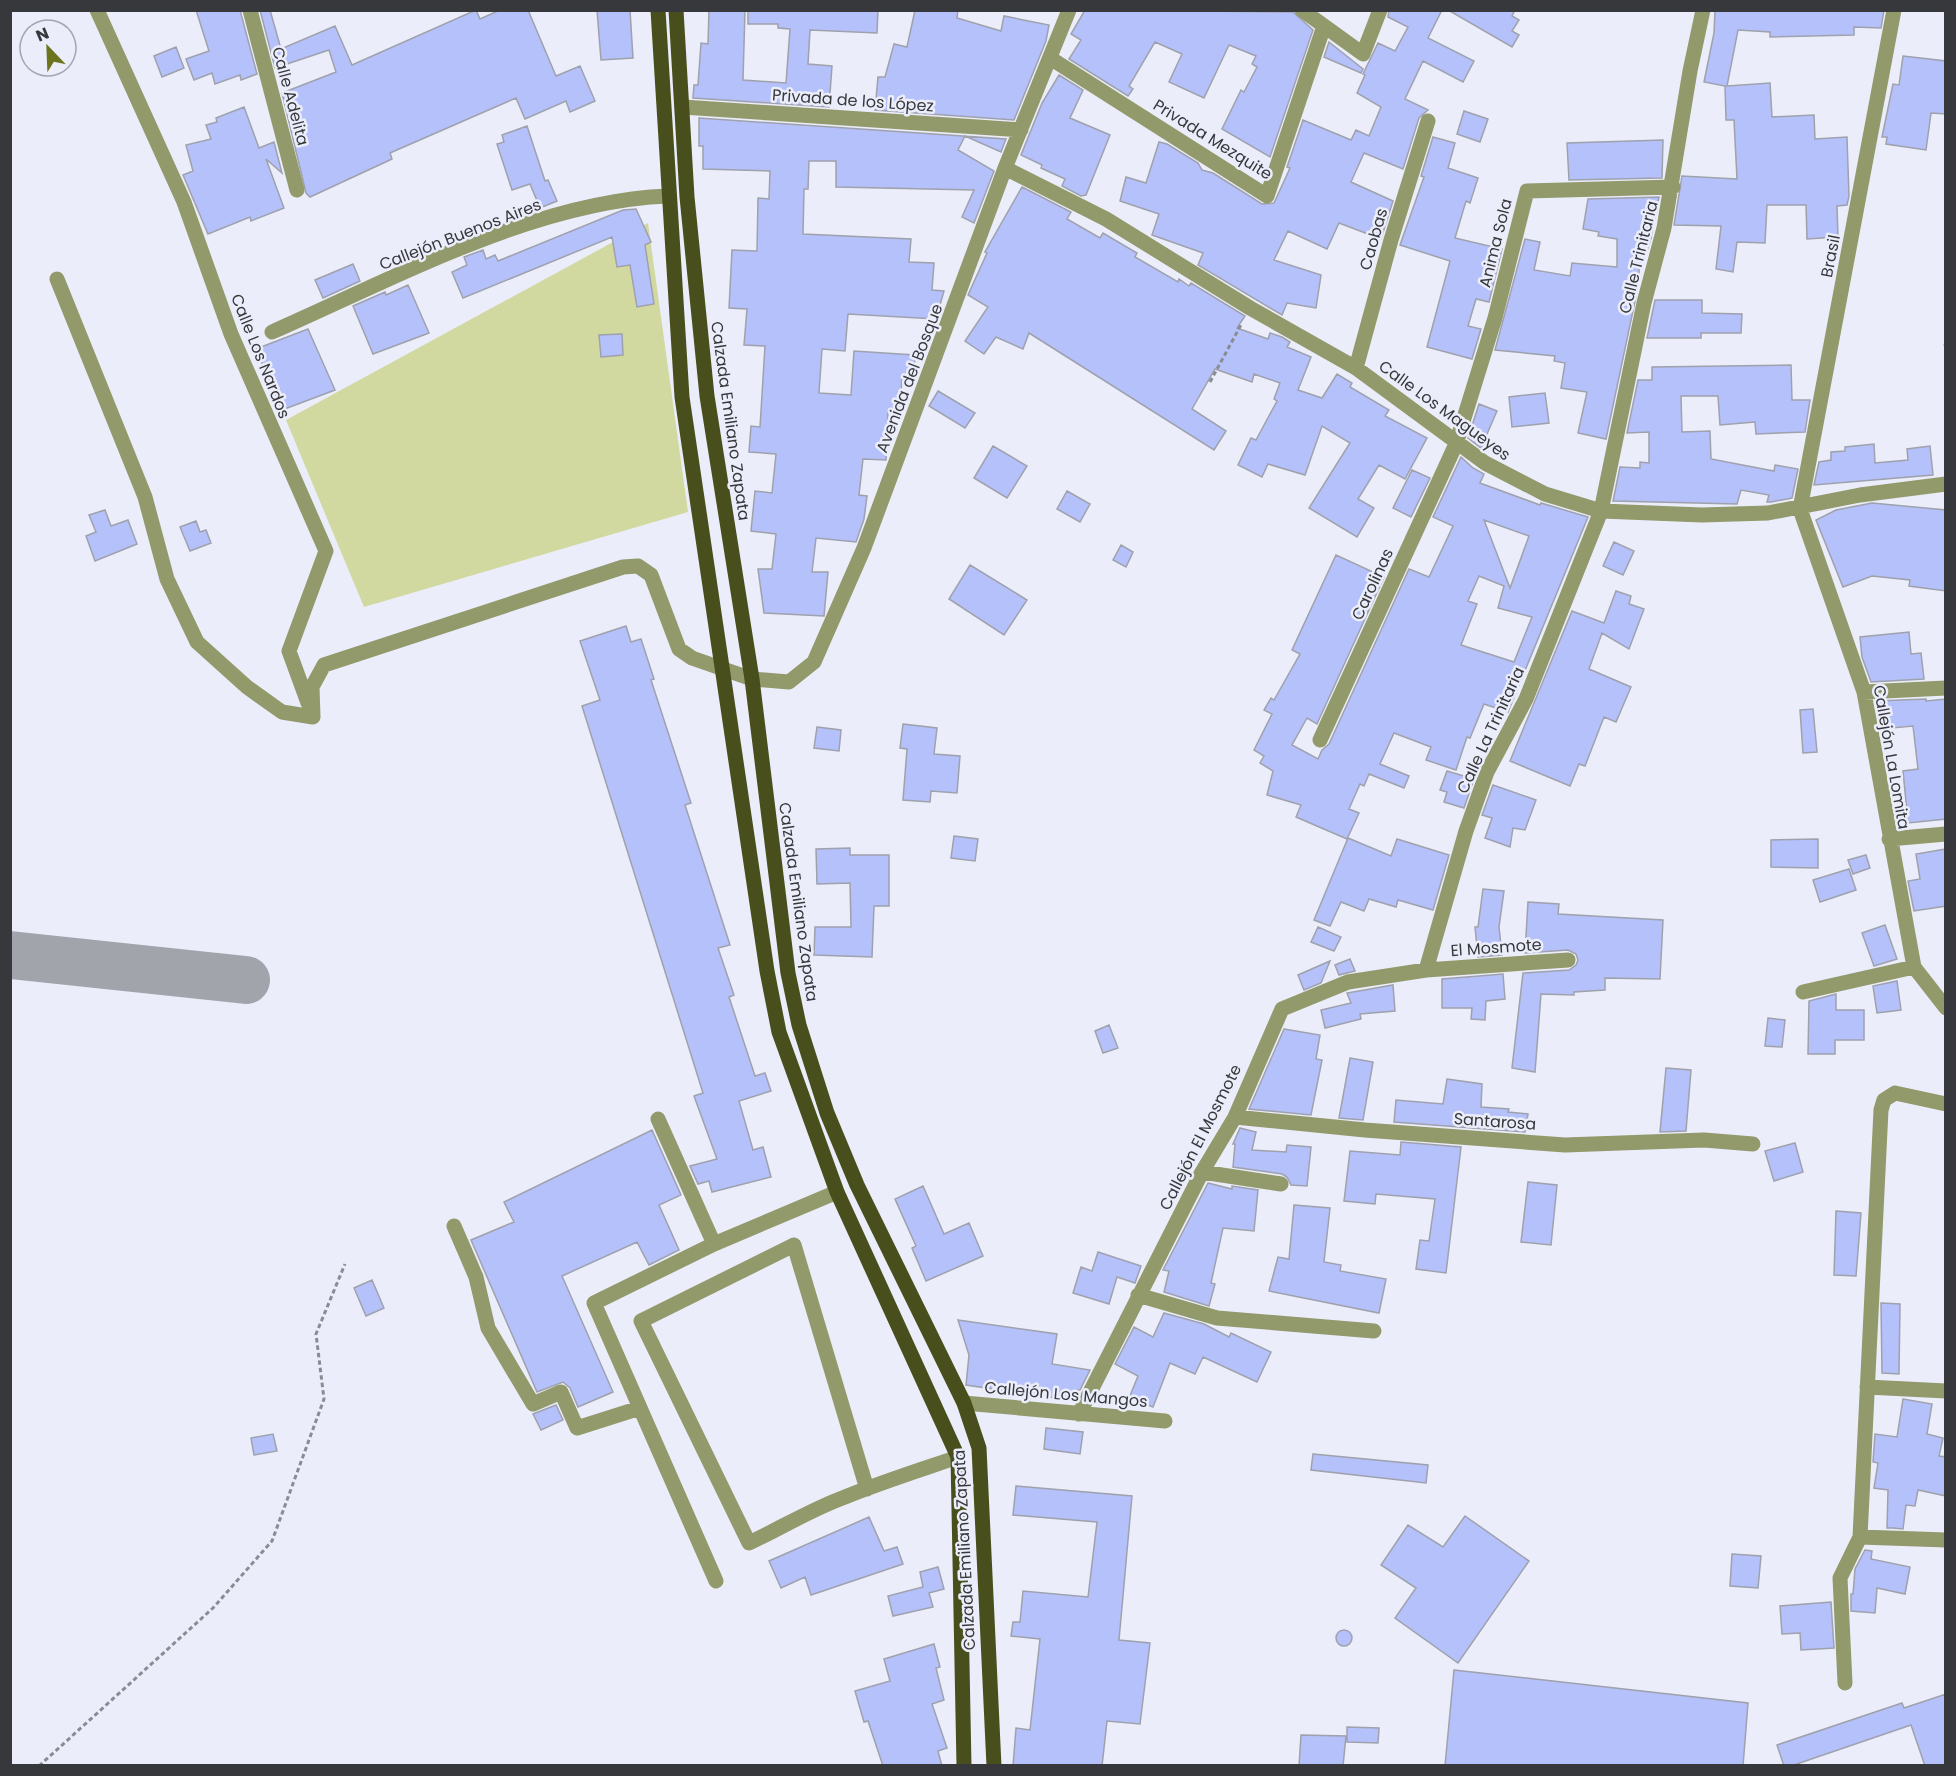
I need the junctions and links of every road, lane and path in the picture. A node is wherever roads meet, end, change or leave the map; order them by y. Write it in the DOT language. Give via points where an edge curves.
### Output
graph roads {
  1 [pos="97,10"];
  2 [pos="250,10"];
  3 [pos="658,10"];
  4 [pos="676,10"];
  5 [pos="1069,10"];
  6 [pos="1302,10"];
  7 [pos="1380,10"];
  8 [pos="1703,10"];
  9 [pos="1894,10"];
  10 [pos="1324,26"];
  11 [pos="1050,58"];
  12 [pos="683,107"];
  13 [pos="1428,121"];
  14 [pos="1021,130"];
  15 [pos="1005,168"];
  16 [pos="1673,187"];
  17 [pos="297,190"];
  18 [pos="668,196"];
  19 [pos="57,279"];
  20 [pos="1250,309"];
  21 [pos="272,332"];
  22 [pos="1946,340"];
  23 [pos="1945,346"];
  24 [pos="1356,368"];
  25 [pos="1210,381"];
  26 [pos="1456,444"];
  27 [pos="1946,484"];
  28 [pos="1800,509"];
  29 [pos="1601,511"];
  30 [pos="722,670"];
  31 [pos="752,679"];
  32 [pos="1946,688"];
  33 [pos="1864,692"];
  34 [pos="313,717"];
  35 [pos="1320,740"];
  36 [pos="1946,834"];
  37 [pos="1889,839"];
  38 [pos="1568,960"];
  39 [pos="1914,967"];
  40 [pos="1426,970"];
  41 [pos="1803,992"];
  42 [pos="1946,1008"];
  43 [pos="1946,1104"];
  44 [pos="1235,1117"];
  45 [pos="658,1119"];
  46 [pos="1753,1144"];
  47 [pos="1202,1172"];
  48 [pos="1281,1184"];
  49 [pos="837,1192"];
  50 [pos="454,1226"];
  51 [pos="714,1244"];
  52 [pos="345,1264"];
  53 [pos="1138,1295"];
  54 [pos="1374,1331"];
  55 [pos="1867,1387"];
  56 [pos="1946,1391"];
  57 [pos="964,1403"];
  58 [pos="640,1408"];
  59 [pos="1078,1414"];
  60 [pos="1165,1421"];
  61 [pos="958,1457"];
  62 [pos="867,1489"];
  63 [pos="1860,1537"];
  64 [pos="1946,1540"];
  65 [pos="716,1581"];
  66 [pos="1845,1683"];
  67 [pos="39,1766"];
  68 [pos="964,1766"];
  69 [pos="994,1766"];
  1 -- 34 [label="street, Calle Los Nardos" via="184,202 231,334 326,551 289,651"];
  2 -- 17 [label="street, Calle Adelita"];
  3 -- 18 [label="main road, Calzada Emiliano Zapata"];
  4 -- 12 [label="main road, Calzada Emiliano Zapata"];
  5 -- 11 [label="street, Avenida del Bosque"];
  6 -- 10 [label="street"];
  7 -- 10 [label="street" via="1363,54"];
  8 -- 16 [label="street, Calle Trinitaria"];
  9 -- 28 [label="street, Brasil"];
  10 -- 11 [label="street, Privada Mezquite" via="1267,196"];
  11 -- 14 [label="street, Avenida del Bosque"];
  12 -- 14 [label="street, Privada de los López"];
  12 -- 31 [label="main road, Calzada Emiliano Zapata" via="687,197 707,396"];
  13 -- 24 [label="street, Caobas"];
  14 -- 15 [label="street, Avenida del Bosque"];
  15 -- 20 [label="street, Calle Los Magueyes" via="1106,219"];
  15 -- 31 [label="street, Avenida del Bosque" via="864,548 814,662 789,682"];
  16 -- 26 [label="street, Anima Sola" via="1527,191 1495,318"];
  16 -- 29 [label="street, Calle Trinitaria" via="1644,303"];
  18 -- 21 [label="street, Callejón Buenos Aires" via="590,206 526,224 438,258"];
  18 -- 30 [label="main road, Calzada Emiliano Zapata" via="682,398"];
  19 -- 34 [label="street" via="145,497 166,579 197,642 282,712"];
  20 -- 24 [label="street, Calle Los Magueyes"];
  20 -- 25 [label="path"];
  22 -- 23 [label="path"];
  24 -- 26 [label="street, Calle Los Magueyes"];
  26 -- 29 [label="street, Calle Los Magueyes" via="1513,480"];
  26 -- 35 [label="street, Carolinas"];
  27 -- 28 [label="street, Calle Los Magueyes" via="1860,495"];
  28 -- 29 [label="street, Calle Los Magueyes" via="1702,515"];
  28 -- 33 [label="street, Callejón La Lomita"];
  29 -- 40 [label="street, Calle La Trinitaria" via="1526,699 1487,772"];
  30 -- 31 [label="street, Avenida del Bosque"];
  30 -- 34 [label="street, Avenida del Bosque" via="679,649 651,575 638,566 623,567 324,665 312,687"];
  30 -- 49 [label="main road, Calzada Emiliano Zapata" via="779,1032"];
  31 -- 57 [label="main road, Calzada Emiliano Zapata" via="788,973 799,1025 827,1113 857,1185"];
  32 -- 33 [label="street"];
  33 -- 37 [label="street, Callejón La Lomita"];
  36 -- 37 [label="street"];
  37 -- 39 [label="street, Callejón La Lomita"];
  38 -- 40 [label="street, El Mosmote"];
  39 -- 41 [label="street"];
  39 -- 42 [label="street, Callejón La Lomita"];
  40 -- 44 [label="street, Callejón El Mosmote" via="1348,982 1282,1009"];
  43 -- 55 [label="street" via="1895,1093 1884,1100 1881,1110"];
  44 -- 46 [label="street, Santarosa" via="1565,1144 1704,1140"];
  44 -- 47 [label="street, Callejón El Mosmote"];
  45 -- 51 [label="street"];
  47 -- 48 [label="street"];
  47 -- 53 [label="street, Callejón El Mosmote"];
  49 -- 51 [label="street"];
  49 -- 61 [label="main road, Calzada Emiliano Zapata"];
  50 -- 58 [label="street" via="476,1277 488,1328 533,1404 561,1392 577,1428"];
  51 -- 58 [label="street" via="594,1303"];
  52 -- 67 [label="path" via="316,1334 324,1399 272,1541 213,1608"];
  53 -- 54 [label="street" via="1217,1318"];
  53 -- 59 [label="street, Callejón El Mosmote"];
  55 -- 56 [label="street"];
  55 -- 63 [label="street"];
  57 -- 59 [label="street, Callejón Los Mangos"];
  57 -- 69 [label="main road, Calzada Emiliano Zapata" via="979,1448"];
  58 -- 65 [label="street"];
  59 -- 60 [label="street, Callejón Los Mangos"];
  61 -- 62 [label="street"];
  61 -- 68 [label="main road, Calzada Emiliano Zapata"];
  62 -- 62 [label="street" via="749,1543 641,1321 794,1245"];
  63 -- 64 [label="street"];
  63 -- 66 [label="street" via="1840,1578"];
}
